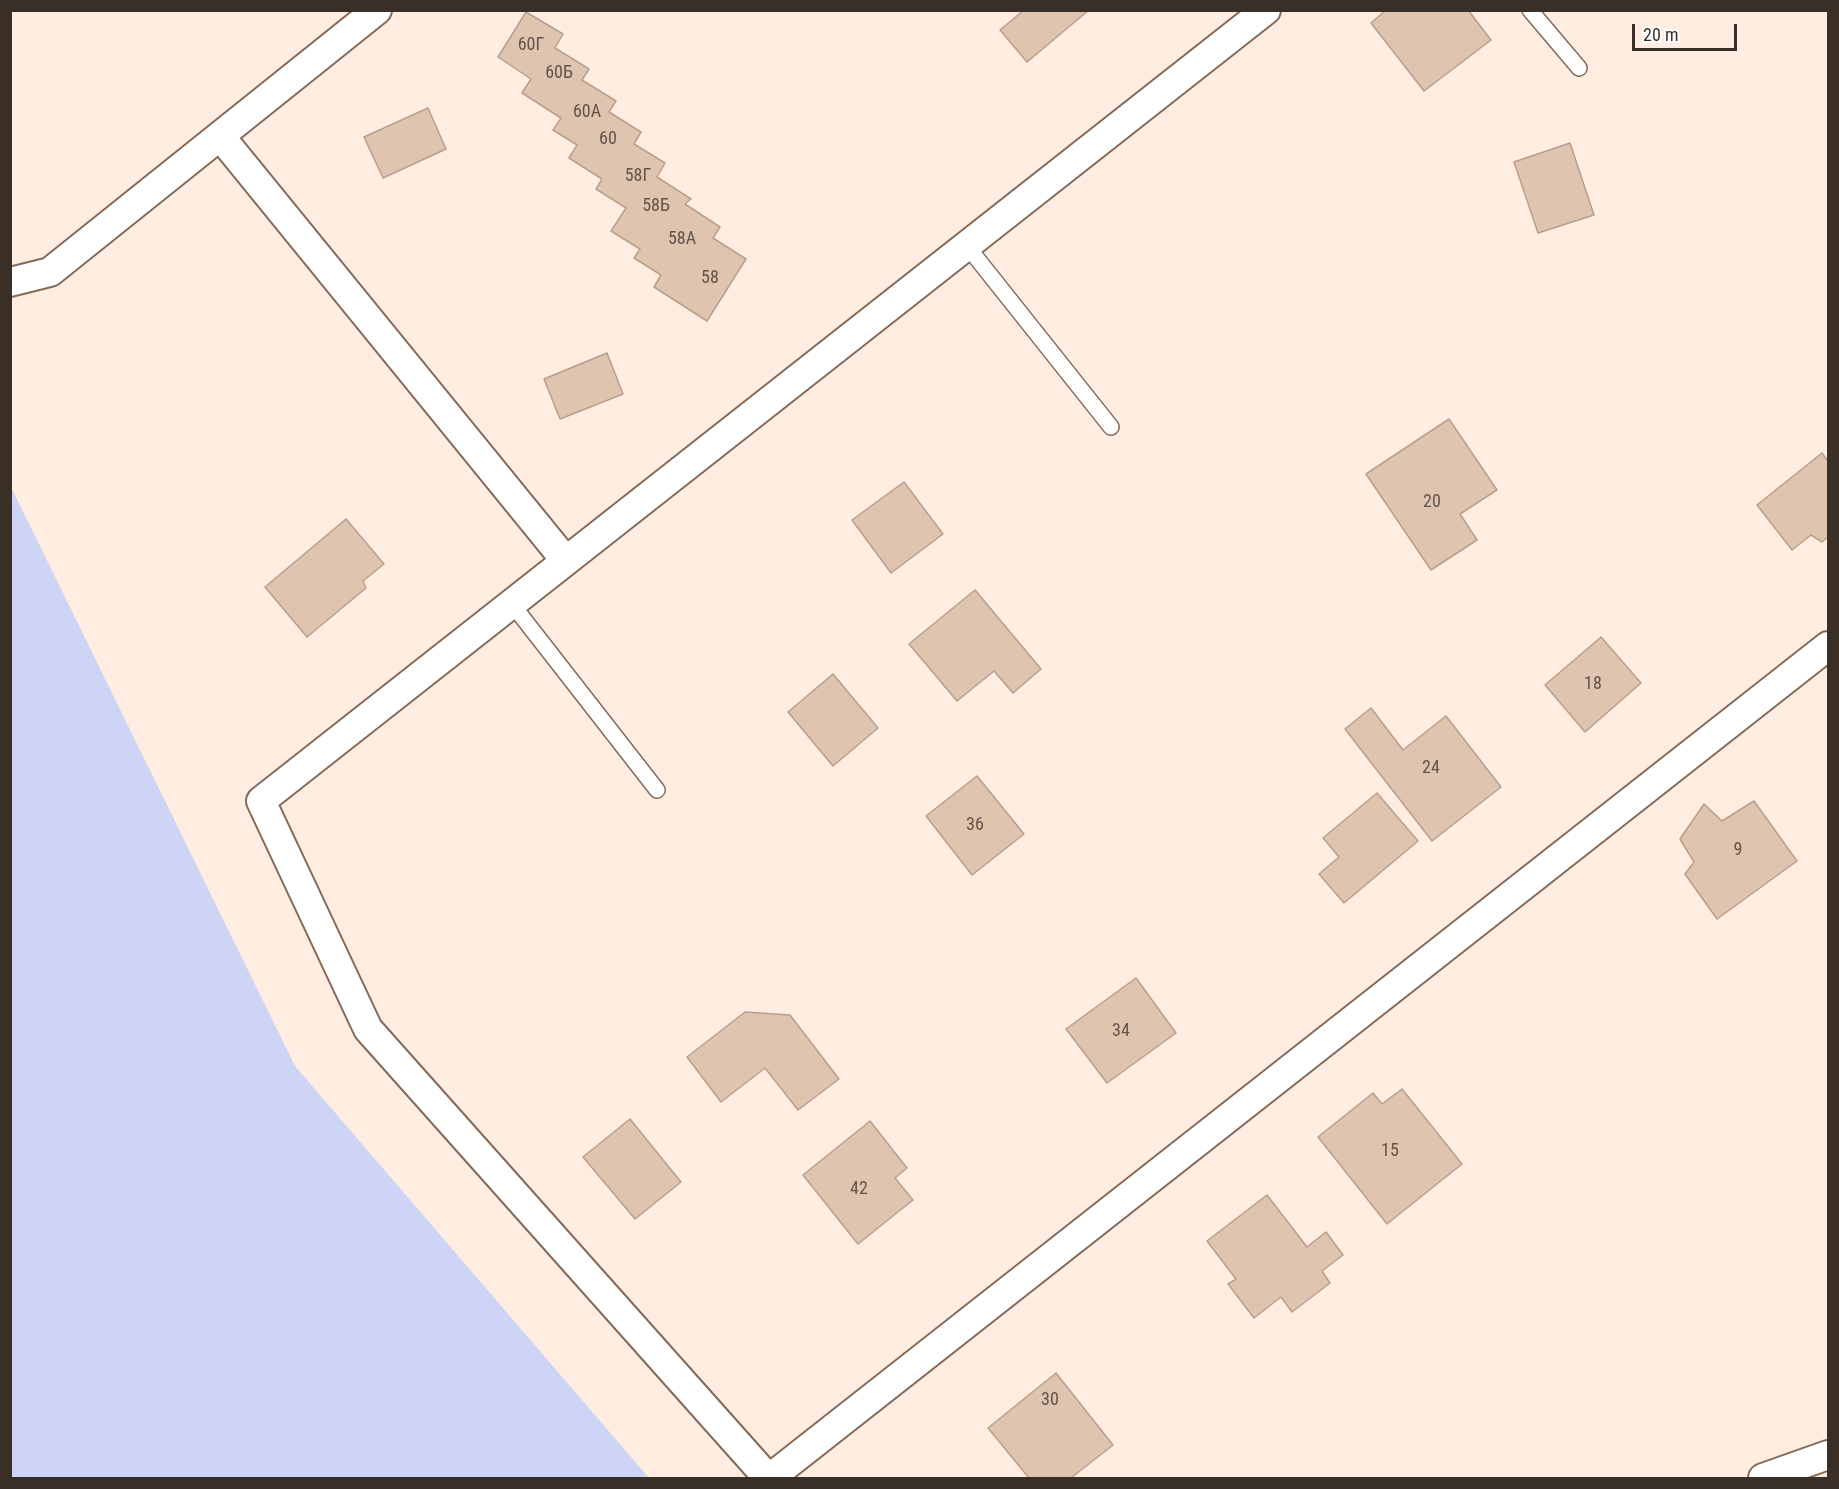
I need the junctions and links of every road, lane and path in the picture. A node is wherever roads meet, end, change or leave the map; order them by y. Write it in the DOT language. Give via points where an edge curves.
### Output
graph roads {
  1 [pos="377,10"];
  2 [pos="1266,10"];
  3 [pos="1530,10"];
  4 [pos="1579,68"];
  5 [pos="220,136"];
  6 [pos="967,246"];
  7 [pos="10,282"];
  8 [pos="1111,427"];
  9 [pos="566,561"];
  10 [pos="512,604"];
  11 [pos="1828,646"];
  12 [pos="657,790"];
  13 [pos="1828,1455"];
  14 [pos="769,1479"];
  15 [pos="1763,1479"];
  1 -- 5 [label="street"];
  2 -- 6 [label="street"];
  3 -- 4 [label="lane"];
  5 -- 7 [label="street" via="50,272"];
  5 -- 9 [label="street"];
  6 -- 8 [label="lane"];
  6 -- 9 [label="street"];
  9 -- 10 [label="street"];
  10 -- 12 [label="lane"];
  10 -- 14 [label="street" via="261,801 368,1029"];
  11 -- 14 [label="street"];
  13 -- 15 [label="street"];
}
